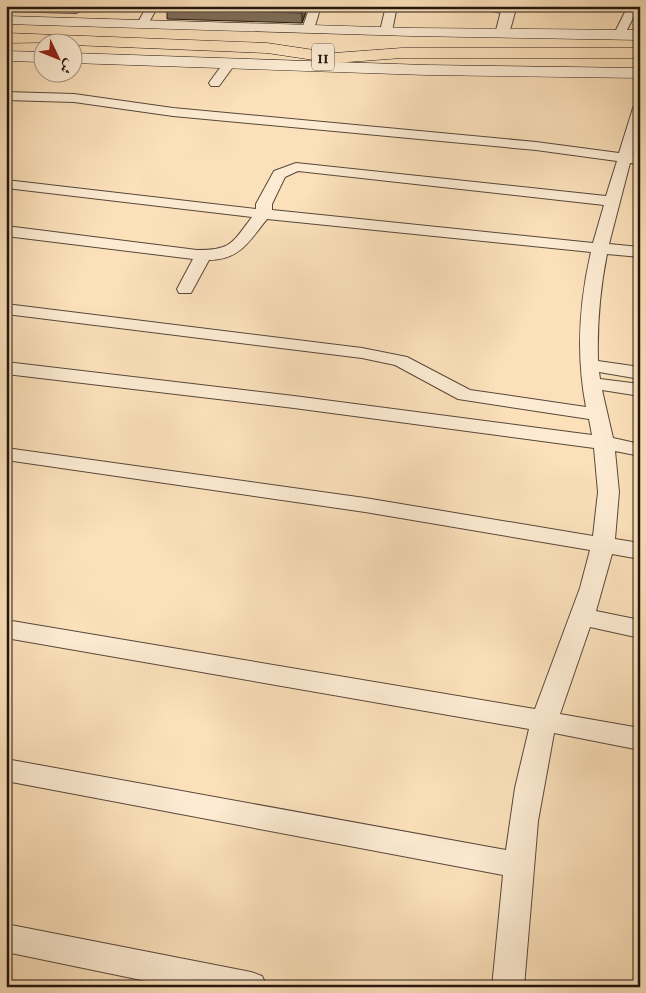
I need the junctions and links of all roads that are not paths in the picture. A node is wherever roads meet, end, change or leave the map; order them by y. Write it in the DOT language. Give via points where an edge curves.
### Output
graph roads {
  1 [pos="153,6"];
  2 [pos="316,6"];
  3 [pos="392,6"];
  4 [pos="479,6"];
  5 [pos="634,6"];
  6 [pos="6,8"];
  7 [pos="510,8"];
  8 [pos="75,13"];
  9 [pos="6,20"];
  10 [pos="143,24"];
  11 [pos="6,31"];
  12 [pos="386,31"];
  13 [pos="622,34"];
  14 [pos="313,35"];
  15 [pos="640,35"];
  16 [pos="6,38"];
  17 [pos="510,38"];
  18 [pos="602,40"];
  19 [pos="640,45"];
  20 [pos="352,49"];
  21 [pos="476,52"];
  22 [pos="640,53"];
  23 [pos="311,55"];
  24 [pos="6,56"];
  25 [pos="32,57"];
  26 [pos="82,58"];
  27 [pos="229,64"];
  28 [pos="552,71"];
  29 [pos="640,73"];
  30 [pos="215,83"];
  31 [pos="6,96"];
  32 [pos="640,108"];
  33 [pos="633,159"];
  34 [pos="6,184"];
  35 [pos="613,201"];
  36 [pos="264,213"];
  37 [pos="6,232"];
  38 [pos="601,248"];
  39 [pos="640,252"];
  40 [pos="204,255"];
  41 [pos="185,289"];
  42 [pos="6,309"];
  43 [pos="6,368"];
  44 [pos="640,372"];
  45 [pos="591,374"];
  46 [pos="640,390"];
  47 [pos="596,414"];
  48 [pos="604,443"];
  49 [pos="640,450"];
  50 [pos="6,454"];
  51 [pos="603,544"];
  52 [pos="640,551"];
  53 [pos="583,616"];
  54 [pos="6,629"];
  55 [pos="640,629"];
  56 [pos="544,721"];
  57 [pos="640,739"];
  58 [pos="6,770"];
  59 [pos="518,865"];
  60 [pos="6,938"];
  61 [pos="251,987"];
  62 [pos="508,987"];
  1 -- 10 [label="street"];
  2 -- 14 [label="street"];
  3 -- 12 [label="street"];
  4 -- 7 [label="street"];
  5 -- 13 [label="street"];
  6 -- 8 [label="street"];
  7 -- 17 [label="street"];
  8 -- 9 [label="main road"];
  8 -- 10 [label="main road"];
  10 -- 14 [label="main road"];
  11 -- 14 [label="highway, 11" via="274,42"];
  12 -- 14 [label="main road"];
  12 -- 17 [label="main road"];
  13 -- 15 [label="main road"];
  13 -- 18 [label="main road"];
  13 -- 19 [label="highway" via="624,40"];
  14 -- 20 [label="highway, 11"];
  14 -- 23 [label="highway" via="306,48"];
  16 -- 23 [label="highway, 11" via="267,48"];
  17 -- 18 [label="highway, 11"];
  17 -- 20 [label="highway, 11"];
  18 -- 19 [label="highway, 11"];
  20 -- 21 [label="highway, 11" via="389,53"];
  20 -- 23 [label="highway, 11" via="334,58"];
  21 -- 22 [label="highway, 11"];
  21 -- 28 [label="highway" via="526,58"];
  24 -- 25 [label="main road"];
  26 -- 27 [label="main road"];
  27 -- 28 [label="main road"];
  27 -- 30 [label="street"];
  28 -- 29 [label="main road"];
  31 -- 33 [label="street" via="74,98 173,112 536,146"];
  32 -- 33 [label="street"];
  33 -- 35 [label="street"];
  34 -- 36 [label="street"];
  35 -- 36 [label="street" via="296,166 276,178 264,204"];
  35 -- 38 [label="street"];
  36 -- 38 [label="street"];
  36 -- 40 [label="street" via="234,249 218,255"];
  37 -- 40 [label="street"];
  38 -- 39 [label="street"];
  38 -- 45 [label="street" via="591,297"];
  40 -- 41 [label="street"];
  42 -- 47 [label="street" via="362,353 400,361 465,395"];
  43 -- 48 [label="street"];
  44 -- 45 [label="street"];
  45 -- 46 [label="street"];
  45 -- 47 [label="street"];
  47 -- 48 [label="street"];
  48 -- 49 [label="street"];
  48 -- 51 [label="street" via="610,498"];
  50 -- 51 [label="street" via="355,504"];
  51 -- 52 [label="street"];
  51 -- 53 [label="street"];
  53 -- 55 [label="street"];
  53 -- 56 [label="street"];
  54 -- 56 [label="street"];
  56 -- 57 [label="street"];
  56 -- 59 [label="street" via="534,760"];
  58 -- 59 [label="street"];
  59 -- 62 [label="street"];
  60 -- 61 [label="street"];
}
